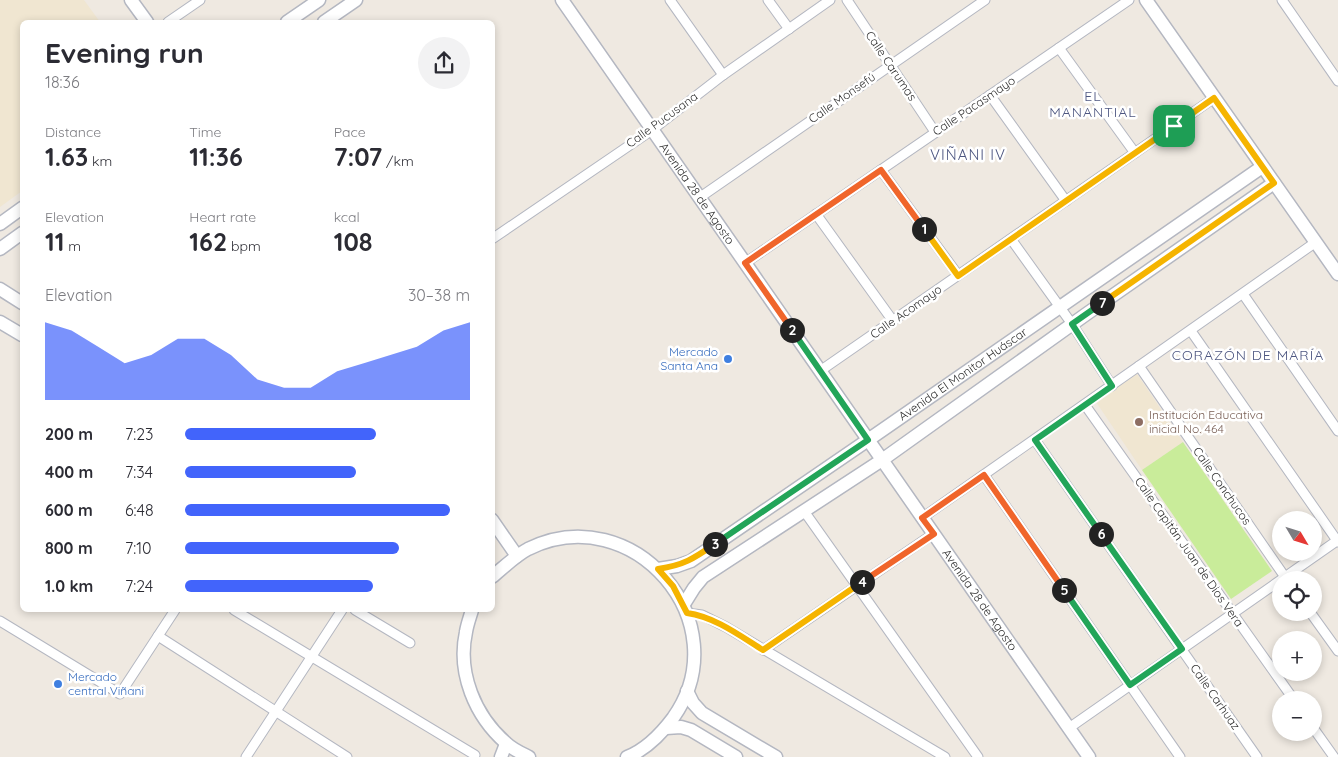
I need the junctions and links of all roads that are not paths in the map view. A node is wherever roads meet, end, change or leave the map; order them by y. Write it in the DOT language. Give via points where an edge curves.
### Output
graph roads {
  1 [pos="131,0"];
  2 [pos="200,0"];
  3 [pos="319,0"];
  4 [pos="562,0"];
  5 [pos="670,0"];
  6 [pos="768,0"];
  7 [pos="830,0"];
  8 [pos="848,0"];
  9 [pos="985,0"];
  10 [pos="1129,0"];
  11 [pos="1146,0"];
  12 [pos="1282,0"];
  13 [pos="351,1"];
  14 [pos="146,20"];
  15 [pos="171,20"];
  16 [pos="290,20"];
  17 [pos="327,20"];
  18 [pos="789,29"];
  19 [pos="1059,48"];
  20 [pos="889,65"];
  21 [pos="723,75"];
  22 [pos="1338,81"];
  23 [pos="990,95"];
  24 [pos="1214,98"];
  25 [pos="652,130"];
  26 [pos="935,132"];
  27 [pos="1135,153"];
  28 [pos="1262,167"];
  29 [pos="881,170"];
  30 [pos="1274,183"];
  31 [pos="700,198"];
  32 [pos="1066,201"];
  33 [pos="20,209"];
  34 [pos="816,214"];
  35 [pos="0,224"];
  36 [pos="20,234"];
  37 [pos="495,237"];
  38 [pos="1011,239"];
  39 [pos="1316,242"];
  40 [pos="0,249"];
  41 [pos="745,263"];
  42 [pos="1338,274"];
  43 [pos="958,276"];
  44 [pos="0,290"];
  45 [pos="1243,294"];
  46 [pos="20,302"];
  47 [pos="1059,306"];
  48 [pos="893,321"];
  49 [pos="0,322"];
  50 [pos="1072,324"];
  51 [pos="1191,331"];
  52 [pos="20,334"];
  53 [pos="1139,366"];
  54 [pos="820,371"];
  55 [pos="1112,386"];
  56 [pos="1085,404"];
  57 [pos="1338,430"];
  58 [pos="868,440"];
  59 [pos="1035,440"];
  60 [pos="882,460"];
  61 [pos="984,475"];
  62 [pos="804,511"];
  63 [pos="922,518"];
  64 [pos="495,524"];
  65 [pos="934,534"];
  66 [pos="1338,541"];
  67 [pos="517,556"];
  68 [pos="658,569"];
  69 [pos="1280,571"];
  70 [pos="1297,571"];
  71 [pos="495,574"];
  72 [pos="857,586"];
  73 [pos="1272,588"];
  74 [pos="685,609"];
  75 [pos="174,612"];
  76 [pos="237,612"];
  77 [pos="341,612"];
  78 [pos="358,612"];
  79 [pos="472,612"];
  80 [pos="1232,613"];
  81 [pos="0,621"];
  82 [pos="1316,621"];
  83 [pos="158,636"];
  84 [pos="410,643"];
  85 [pos="1182,649"];
  86 [pos="763,650"];
  87 [pos="1338,651"];
  88 [pos="312,657"];
  89 [pos="1130,685"];
  90 [pos="687,691"];
  91 [pos="1288,691"];
  92 [pos="276,711"];
  93 [pos="666,728"];
  94 [pos="1069,728"];
  95 [pos="1322,740"];
  96 [pos="506,744"];
  97 [pos="475,755"];
  98 [pos="246,757"];
  99 [pos="346,757"];
  100 [pos="501,757"];
  101 [pos="529,757"];
  102 [pos="627,757"];
  103 [pos="736,757"];
  104 [pos="776,757"];
  105 [pos="945,757"];
  106 [pos="978,757"];
  107 [pos="1089,757"];
  108 [pos="1180,757"];
  109 [pos="1257,757"];
  110 [pos="1334,757"];
  1 -- 14 [label="street"];
  2 -- 15 [label="street"];
  3 -- 16 [label="street"];
  4 -- 25 [label="street, Avenida 28 de Agosto"];
  5 -- 21 [label="street"];
  6 -- 18 [label="street"];
  7 -- 18 [label="street, Calle Pucusana"];
  8 -- 20 [label="street, Calle Carumas"];
  9 -- 20 [label="street, Calle Monsefú"];
  10 -- 19 [label="street, Calle Pacasmayo"];
  11 -- 24 [label="street"];
  12 -- 22 [label="street"];
  13 -- 17 [label="street"];
  18 -- 21 [label="street, Calle Pucusana"];
  19 -- 23 [label="street, Calle Pacasmayo"];
  19 -- 27 [label="street"];
  20 -- 26 [label="street, Calle Carumas"];
  20 -- 31 [label="street, Calle Monsefú"];
  21 -- 25 [label="street, Calle Pucusana"];
  23 -- 26 [label="street, Calle Pacasmayo"];
  23 -- 32 [label="street"];
  24 -- 27 [label="street, Calle Acomayo"];
  24 -- 28 [label="street"];
  25 -- 31 [label="street, Avenida 28 de Agosto"];
  25 -- 37 [label="street, Calle Pucusana"];
  26 -- 29 [label="street, Calle Pacasmayo"];
  27 -- 32 [label="street, Calle Acomayo"];
  28 -- 30 [label="street"];
  28 -- 47 [label="street, Avenida El Monitor Huáscar"];
  29 -- 34 [label="street, Calle Pacasmayo"];
  29 -- 43 [label="street"];
  30 -- 39 [label="street"];
  30 -- 50 [label="street, Avenida El Monitor Huáscar"];
  31 -- 41 [label="street, Avenida 28 de Agosto"];
  32 -- 38 [label="street, Calle Acomayo"];
  33 -- 35 [label="street"];
  34 -- 41 [label="street, Calle Pacasmayo"];
  34 -- 48 [label="street"];
  36 -- 40 [label="street"];
  38 -- 43 [label="street, Calle Acomayo"];
  38 -- 47 [label="street"];
  39 -- 42 [label="street"];
  39 -- 45 [label="street"];
  41 -- 54 [label="street, Avenida 28 de Agosto"];
  43 -- 48 [label="street, Calle Acomayo"];
  44 -- 46 [label="street"];
  45 -- 51 [label="street"];
  45 -- 57 [label="street"];
  47 -- 50 [label="street"];
  47 -- 58 [label="street, Avenida El Monitor Huáscar"];
  48 -- 54 [label="street, Calle Acomayo"];
  49 -- 52 [label="street"];
  50 -- 55 [label="street"];
  50 -- 60 [label="street, Avenida El Monitor Huáscar"];
  51 -- 53 [label="street"];
  51 -- 66 [label="street"];
  53 -- 55 [label="street"];
  53 -- 69 [label="street, Calle Conchucos"];
  54 -- 58 [label="street, Avenida 28 de Agosto"];
  55 -- 56 [label="street"];
  56 -- 59 [label="street"];
  56 -- 80 [label="street, Calle Capitán Juan de Dios Vera"];
  58 -- 60 [label="street, Avenida 28 de Agosto"];
  58 -- 68 [label="street, Avenida El Monitor Huáscar" via="691,561"];
  59 -- 61 [label="street"];
  59 -- 85 [label="street, Calle Carhuaz"];
  60 -- 62 [label="street, Avenida El Monitor Huáscar"];
  60 -- 63 [label="street, Avenida 28 de Agosto"];
  61 -- 63 [label="street"];
  61 -- 89 [label="street"];
  62 -- 72 [label="street"];
  62 -- 74 [label="street, Avenida El Monitor Huáscar" via="703,577"];
  63 -- 65 [label="street, Avenida 28 de Agosto"];
  64 -- 67 [label="street"];
  65 -- 72 [label="street"];
  65 -- 94 [label="street, Avenida 28 de Agosto"];
  66 -- 70 [label="street"];
  67 -- 68 [label="street" via="551,541 597,539 619,544"];
  67 -- 71 [label="street"];
  68 -- 74 [label="street" via="673,586"];
  72 -- 86 [label="street"];
  72 -- 106 [label="street"];
  73 -- 80 [label="street"];
  74 -- 86 [label="street" via="726,627"];
  74 -- 90 [label="street" via="694,647"];
  75 -- 83 [label="street"];
  76 -- 88 [label="street"];
  77 -- 88 [label="street"];
  78 -- 84 [label="street"];
  79 -- 96 [label="street" via="465,641 467,681 475,704"];
  80 -- 85 [label="street"];
  80 -- 91 [label="street, Calle Capitán Juan de Dios Vera"];
  81 -- 83 [label="street" via="120,694"];
  82 -- 87 [label="street"];
  83 -- 92 [label="street"];
  85 -- 89 [label="street"];
  85 -- 109 [label="street, Calle Carhuaz"];
  86 -- 105 [label="street"];
  88 -- 92 [label="street"];
  88 -- 97 [label="street"];
  89 -- 94 [label="street"];
  89 -- 108 [label="street"];
  90 -- 93 [label="street"];
  90 -- 104 [label="street" via="702,713"];
  92 -- 98 [label="street"];
  92 -- 99 [label="street"];
  93 -- 102 [label="street"];
  93 -- 103 [label="street" via="692,730"];
  94 -- 107 [label="street, Avenida 28 de Agosto"];
  95 -- 110 [label="street"];
  96 -- 100 [label="street"];
  96 -- 101 [label="street"];
}
